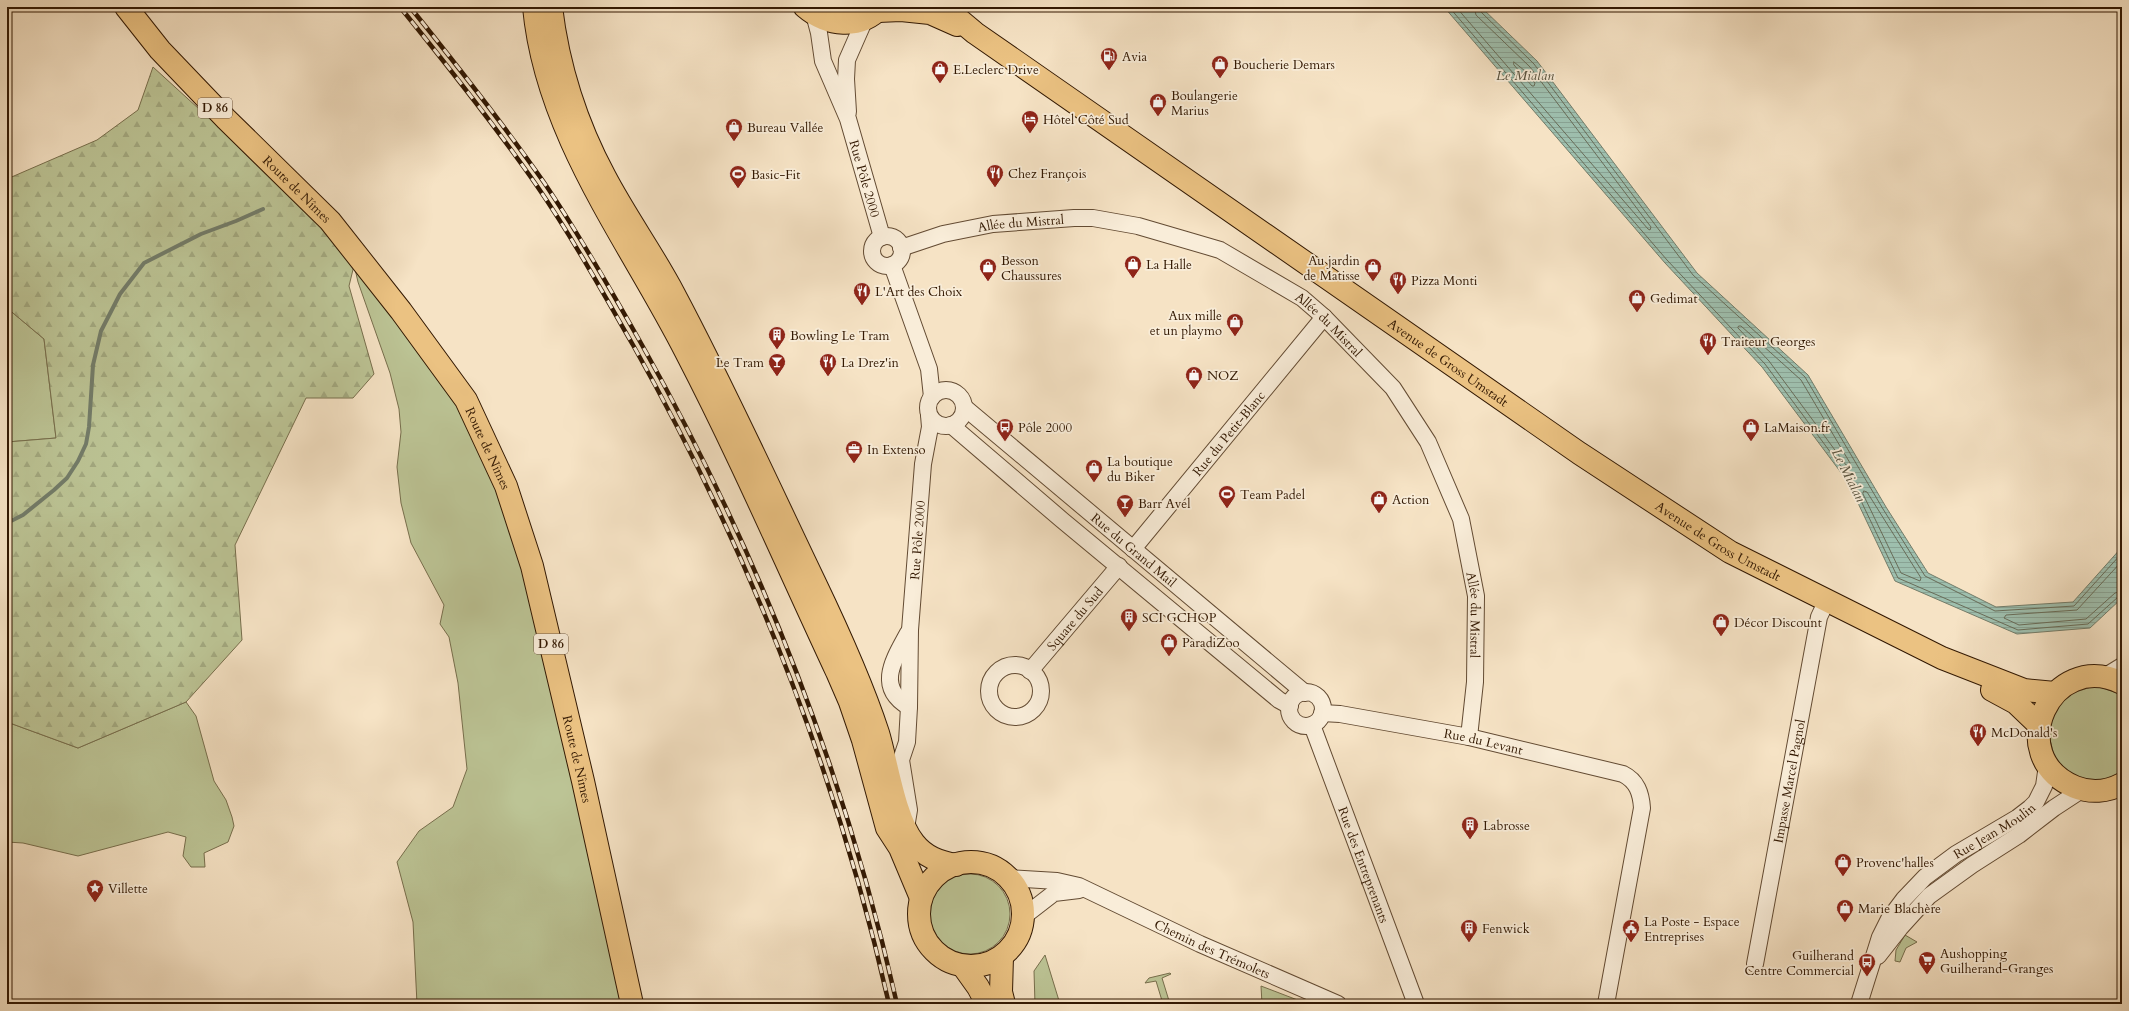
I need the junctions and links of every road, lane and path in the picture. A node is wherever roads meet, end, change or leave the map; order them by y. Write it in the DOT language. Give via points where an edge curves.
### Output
graph roads {
  1 [pos="126,7"];
  2 [pos="534,7"];
  3 [pos="551,7"];
  4 [pos="944,7"];
  5 [pos="809,11"];
  6 [pos="875,12"];
  7 [pos="975,33"];
  8 [pos="848,119"];
  9 [pos="882,238"];
  10 [pos="901,248"];
  11 [pos="892,265"];
  12 [pos="1324,317"];
  13 [pos="929,369"];
  14 [pos="949,391"];
  15 [pos="932,397"];
  16 [pos="964,407"];
  17 [pos="929,415"];
  18 [pos="949,426"];
  19 [pos="926,452"];
  20 [pos="1133,549"];
  21 [pos="1119,566"];
  22 [pos="1827,600"];
  23 [pos="1942,658"];
  24 [pos="1030,671"];
  25 [pos="2116,675"];
  26 [pos="1305,693"];
  27 [pos="2055,693"];
  28 [pos="1290,706"];
  29 [pos="1317,719"];
  30 [pos="2039,725"];
  31 [pos="1469,737"];
  32 [pos="2047,765"];
  33 [pos="2122,784"];
  34 [pos="2083,789"];
  35 [pos="906,832"];
  36 [pos="956,865"];
  37 [pos="1008,878"];
  38 [pos="1088,891"];
  39 [pos="921,898"];
  40 [pos="1023,917"];
  41 [pos="1002,957"];
  42 [pos="1755,964"];
  43 [pos="1873,964"];
  44 [pos="963,966"];
  45 [pos="632,1004"];
  46 [pos="987,1004"];
  47 [pos="1004,1004"];
  48 [pos="1338,1004"];
  49 [pos="1416,1004"];
  50 [pos="1606,1004"];
  51 [pos="1859,1004"];
  1 -- 45 [label="main road, Route de Nîmes / D 86" via="160,50 330,221 401,310 466,400 506,486 532,566 584,781"];
  2 -- 39 [label="main road" via="545,69 560,117 594,189 642,269 700,379 838,672 863,740 887,828 900,848"];
  3 -- 35 [label="main road" via="564,73 590,147 672,290 717,376 823,600 866,700"];
  4 -- 7 [label="main road, Avenue de Gross Umstadt"];
  5 -- 6 [label="main road, Avenue de Gross Umstadt" via="830,22 847,24"];
  5 -- 8 [label="street, Rue Pôle 2000" via="819,33 823,60"];
  6 -- 7 [label="main road, Avenue de Gross Umstadt" via="901,10 930,13"];
  6 -- 8 [label="street, Rue Pôle 2000" via="847,60"];
  7 -- 22 [label="main road, Avenue de Gross Umstadt" via="1579,453 1730,552"];
  8 -- 9 [label="street, Rue Pôle 2000"];
  9 -- 10 [label="street" via="894,238"];
  9 -- 11 [label="street" via="874,244 872,254 882,265"];
  10 -- 11 [label="street" via="900,258"];
  10 -- 12 [label="street, Allée du Mistral" via="943,234 993,224 1093,218 1138,226 1220,250 1302,298"];
  11 -- 13 [label="street"];
  12 -- 20 [label="street, Rue du Petit-Blanc"];
  12 -- 31 [label="street, Allée du Mistral" via="1393,388 1428,442 1461,519 1476,596 1475,682"];
  13 -- 14 [label="street"];
  13 -- 15 [label="street"];
  14 -- 15 [label="street" via="943,390"];
  14 -- 16 [label="street" via="959,396"];
  15 -- 17 [label="street" via="928,408"];
  16 -- 18 [label="street" via="961,418"];
  16 -- 20 [label="street, Rue du Grand Mail"];
  17 -- 18 [label="street" via="938,424"];
  17 -- 19 [label="street, Rue Pôle 2000"];
  18 -- 19 [label="street, Rue Pôle 2000"];
  18 -- 21 [label="street, Rue du Grand Mail"];
  19 -- 35 [label="street, Rue Pôle 2000" via="910,630 907,742 901,760 909,810"];
  20 -- 21 [label="street" via="1135,563 1129,568"];
  20 -- 26 [label="street, Rue du Grand Mail"];
  21 -- 24 [label="street, Square du Sud"];
  21 -- 28 [label="street, Rue du Grand Mail" via="1279,700"];
  22 -- 23 [label="main road, Avenue de Gross Umstadt"];
  22 -- 42 [label="street, Impasse Marcel Pagnol" via="1819,617"];
  23 -- 27 [label="main road, Avenue de Gross Umstadt" via="2024,690"];
  23 -- 30 [label="main road, Avenue de Gross Umstadt" via="1980,684 2016,703"];
  25 -- 27 [label="main road" via="2083,678 2068,683"];
  26 -- 28 [label="street" via="1295,697"];
  26 -- 29 [label="street" via="1311,693 1320,701"];
  27 -- 30 [label="main road" via="2044,708"];
  28 -- 29 [label="street" via="1292,719 1303,726"];
  29 -- 31 [label="street, Rue du Levant" via="1340,714"];
  29 -- 49 [label="street, Rue des Entreprenants"];
  30 -- 32 [label="main road" via="2040,746"];
  31 -- 50 [label="street, Rue du Levant" via="1623,774 1629,776 1638,787 1641,819"];
  32 -- 34 [label="main road" via="2065,782"];
  32 -- 43 [label="street, Rue Jean Moulin" via="2044,786 2030,808 1956,854 1925,877 1904,899 1889,919 1880,937"];
  33 -- 34 [label="main road" via="2106,790"];
  34 -- 43 [label="street, Rue Jean Moulin" via="1929,896 1900,928"];
  35 -- 36 [label="main road" via="921,852 941,862"];
  36 -- 37 [label="main road" via="965,862 985,864"];
  36 -- 39 [label="main road" via="944,869 934,877"];
  37 -- 38 [label="street, Chemin des Trémolets" via="1068,882"];
  37 -- 40 [label="main road" via="1020,898"];
  38 -- 40 [label="street, Chemin des Trémolets" via="1054,893"];
  38 -- 48 [label="street, Chemin des Trémolets" via="1200,944"];
  39 -- 44 [label="main road" via="918,911 923,936 939,956"];
  40 -- 41 [label="main road" via="1013,946"];
  41 -- 44 [label="main road" via="984,965"];
  41 -- 47 [label="main road" via="1001,992"];
  43 -- 51 [label="street, Rue Jean Moulin"];
  44 -- 46 [label="main road"];
}
